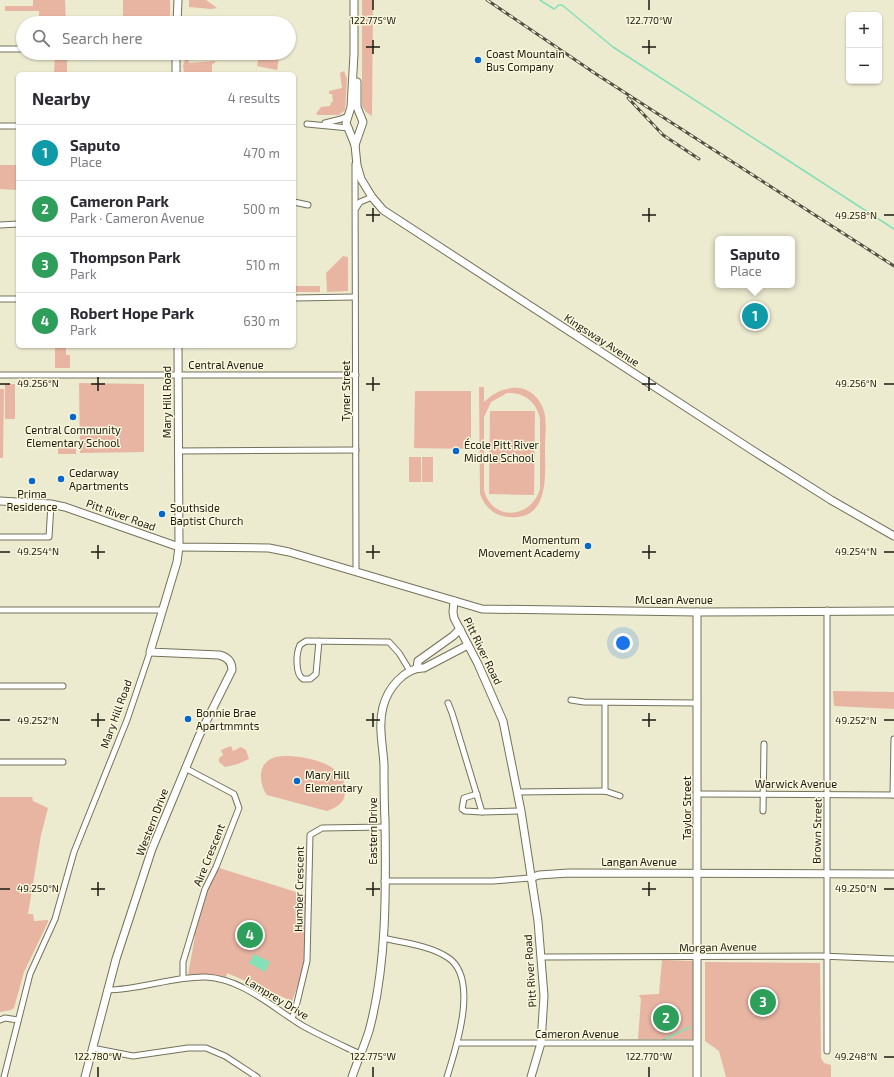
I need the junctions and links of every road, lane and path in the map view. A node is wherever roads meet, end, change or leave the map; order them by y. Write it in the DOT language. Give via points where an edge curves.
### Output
graph roads {
  1 [pos="178,0"];
  2 [pos="354,0"];
  3 [pos="177,16"];
  4 [pos="0,49"];
  5 [pos="16,49"];
  6 [pos="354,54"];
  7 [pos="176,60"];
  8 [pos="176,72"];
  9 [pos="360,114"];
  10 [pos="348,115"];
  11 [pos="306,124"];
  12 [pos="322,124"];
  13 [pos="0,126"];
  14 [pos="16,126"];
  15 [pos="349,128"];
  16 [pos="360,128"];
  17 [pos="355,145"];
  18 [pos="372,198"];
  19 [pos="296,202"];
  20 [pos="308,205"];
  21 [pos="355,211"];
  22 [pos="16,224"];
  23 [pos="0,225"];
  24 [pos="355,297"];
  25 [pos="296,298"];
  26 [pos="0,299"];
  27 [pos="16,299"];
  28 [pos="178,348"];
  29 [pos="356,375"];
  30 [pos="0,376"];
  31 [pos="178,376"];
  32 [pos="356,450"];
  33 [pos="178,451"];
  34 [pos="0,501"];
  35 [pos="51,504"];
  36 [pos="894,536"];
  37 [pos="0,537"];
  38 [pos="179,547"];
  39 [pos="356,571"];
  40 [pos="454,602"];
  41 [pos="0,610"];
  42 [pos="162,610"];
  43 [pos="827,610"];
  44 [pos="894,611"];
  45 [pos="697,612"];
  46 [pos="460,629"];
  47 [pos="319,641"];
  48 [pos="468,645"];
  49 [pos="150,652"];
  50 [pos="413,669"];
  51 [pos="0,686"];
  52 [pos="63,686"];
  53 [pos="571,700"];
  54 [pos="448,703"];
  55 [pos="605,703"];
  56 [pos="697,703"];
  57 [pos="894,739"];
  58 [pos="764,744"];
  59 [pos="0,762"];
  60 [pos="63,762"];
  61 [pos="185,768"];
  62 [pos="605,791"];
  63 [pos="517,792"];
  64 [pos="763,793"];
  65 [pos="476,794"];
  66 [pos="698,794"];
  67 [pos="828,794"];
  68 [pos="894,795"];
  69 [pos="620,796"];
  70 [pos="520,811"];
  71 [pos="763,811"];
  72 [pos="482,812"];
  73 [pos="385,827"];
  74 [pos="697,873"];
  75 [pos="827,874"];
  76 [pos="894,874"];
  77 [pos="530,878"];
  78 [pos="384,880"];
  79 [pos="382,938"];
  80 [pos="541,957"];
  81 [pos="697,957"];
  82 [pos="827,957"];
  83 [pos="894,959"];
  84 [pos="183,978"];
  85 [pos="107,990"];
  86 [pos="292,1018"];
  87 [pos="0,1020"];
  88 [pos="18,1020"];
  89 [pos="457,1043"];
  90 [pos="542,1044"];
  91 [pos="697,1044"];
  92 [pos="92,1048"];
  93 [pos="827,1052"];
  94 [pos="360,1054"];
  95 [pos="4,1077"];
  96 [pos="85,1077"];
  97 [pos="257,1077"];
  98 [pos="352,1077"];
  99 [pos="447,1077"];
  100 [pos="531,1077"];
  101 [pos="697,1077"];
  1 -- 3 [label="main road"];
  2 -- 6 [label="main road, Kingsway Avenue"];
  4 -- 5 [label="street"];
  6 -- 9 [label="main road, Kingsway Avenue" via="357,107"];
  6 -- 10 [label="main road, Kingsway Avenue"];
  7 -- 8 [label="main road"];
  9 -- 10 [label="main road" via="354,112"];
  9 -- 16 [label="main road, Kingsway Avenue" via="363,122"];
  10 -- 12 [label="street"];
  10 -- 15 [label="main road, Kingsway Avenue" via="346,123"];
  11 -- 12 [label="street"];
  12 -- 15 [label="street"];
  13 -- 14 [label="street"];
  15 -- 16 [label="main road"];
  15 -- 17 [label="main road, Kingsway Avenue"];
  16 -- 17 [label="main road, Kingsway Avenue"];
  17 -- 18 [label="main road, Kingsway Avenue" via="360,175"];
  17 -- 21 [label="street, Tyner Street"];
  18 -- 21 [label="street" via="360,202"];
  18 -- 36 [label="main road, Kingsway Avenue" via="392,216 752,450"];
  19 -- 20 [label="street"];
  21 -- 24 [label="street, Tyner Street"];
  22 -- 23 [label="street"];
  24 -- 25 [label="street"];
  24 -- 29 [label="street, Tyner Street"];
  26 -- 27 [label="street"];
  28 -- 31 [label="main road, Mary Hill Road"];
  29 -- 31 [label="street, Central Avenue"];
  29 -- 32 [label="street, Tyner Street"];
  30 -- 31 [label="street, Central Avenue"];
  31 -- 33 [label="main road, Mary Hill Road"];
  32 -- 33 [label="street"];
  32 -- 39 [label="street, Tyner Street"];
  33 -- 38 [label="main road, Mary Hill Road"];
  34 -- 35 [label="main road, Pitt River Road"];
  35 -- 37 [label="street" via="49,537"];
  35 -- 38 [label="main road, Pitt River Road" via="76,510"];
  38 -- 39 [label="main road, Pitt River Road" via="278,549"];
  38 -- 42 [label="main road, Mary Hill Road"];
  39 -- 40 [label="main road, Pitt River Road"];
  40 -- 45 [label="main road, McLean Avenue" via="494,610"];
  40 -- 46 [label="main road, Pitt River Road" via="453,614"];
  41 -- 42 [label="street"];
  42 -- 49 [label="main road, Mary Hill Road"];
  43 -- 44 [label="main road, McLean Avenue"];
  43 -- 45 [label="main road, McLean Avenue"];
  43 -- 67 [label="street, Brown Street"];
  45 -- 56 [label="main road, Taylor Street"];
  46 -- 48 [label="main road, Pitt River Road"];
  46 -- 50 [label="main road, Eastern Drive" via="418,661"];
  47 -- 47 [label="street" via="316,674 310,679 303,680 298,670 298,648 306,641"];
  47 -- 50 [label="street" via="389,642"];
  48 -- 50 [label="main road, Eastern Drive" via="424,668"];
  48 -- 63 [label="main road, Pitt River Road" via="503,721"];
  49 -- 61 [label="main road, Western Drive" via="219,655 232,664 230,678"];
  49 -- 88 [label="street, Mary Hill Road" via="127,720 74,852 55,919 30,974"];
  50 -- 73 [label="main road, Eastern Drive" via="390,690 382,710"];
  51 -- 52 [label="street"];
  53 -- 55 [label="street"];
  54 -- 65 [label="street"];
  55 -- 56 [label="street"];
  55 -- 62 [label="street"];
  56 -- 66 [label="main road, Taylor Street"];
  57 -- 68 [label="street"];
  58 -- 64 [label="street"];
  59 -- 60 [label="street"];
  61 -- 84 [label="street, Aire Crescent" via="234,794 239,808 205,889 183,962"];
  61 -- 85 [label="main road, Western Drive" via="152,849"];
  62 -- 63 [label="street"];
  62 -- 69 [label="street"];
  63 -- 70 [label="main road, Pitt River Road"];
  64 -- 66 [label="street, Warwick Avenue"];
  64 -- 67 [label="street, Warwick Avenue"];
  64 -- 71 [label="street"];
  65 -- 72 [label="street"];
  65 -- 72 [label="street" via="464,798 462,809"];
  66 -- 74 [label="main road, Taylor Street"];
  67 -- 68 [label="street, Warwick Avenue"];
  67 -- 75 [label="street, Brown Street"];
  70 -- 72 [label="street"];
  70 -- 77 [label="main road, Pitt River Road"];
  73 -- 78 [label="main road, Eastern Drive"];
  73 -- 86 [label="street, Humber Crescent" via="322,828 310,835 307,961"];
  74 -- 75 [label="main road, Langan Avenue"];
  74 -- 77 [label="main road, Langan Avenue" via="562,874"];
  74 -- 81 [label="main road, Taylor Street"];
  75 -- 76 [label="main road, Langan Avenue"];
  75 -- 82 [label="street, Brown Street"];
  77 -- 78 [label="street, Langan Avenue"];
  77 -- 80 [label="main road, Pitt River Road"];
  78 -- 79 [label="main road, Eastern Drive"];
  79 -- 89 [label="street" via="440,953 453,961 462,977 463,991"];
  79 -- 94 [label="main road, Eastern Drive" via="374,1008"];
  80 -- 81 [label="street, Morgan Avenue"];
  80 -- 90 [label="main road, Pitt River Road" via="544,996"];
  81 -- 82 [label="street, Morgan Avenue"];
  81 -- 91 [label="main road, Taylor Street"];
  82 -- 83 [label="street, Morgan Avenue"];
  82 -- 93 [label="street, Brown Street"];
  84 -- 85 [label="street, Lamprey Drive" via="120,990"];
  84 -- 86 [label="street, Lamprey Drive" via="208,977 228,981"];
  85 -- 92 [label="main road, Western Drive"];
  86 -- 94 [label="street, Lamprey Drive"];
  87 -- 88 [label="street"];
  88 -- 95 [label="street, Mary Hill Road"];
  89 -- 90 [label="street, Cameron Avenue"];
  89 -- 99 [label="street"];
  90 -- 91 [label="street, Cameron Avenue"];
  90 -- 100 [label="main road, Pitt River Road"];
  91 -- 101 [label="main road, Taylor Street"];
  92 -- 96 [label="main road, Western Drive"];
  92 -- 97 [label="street" via="133,1056 206,1048 225,1056"];
  94 -- 98 [label="main road, Eastern Drive"];
}
